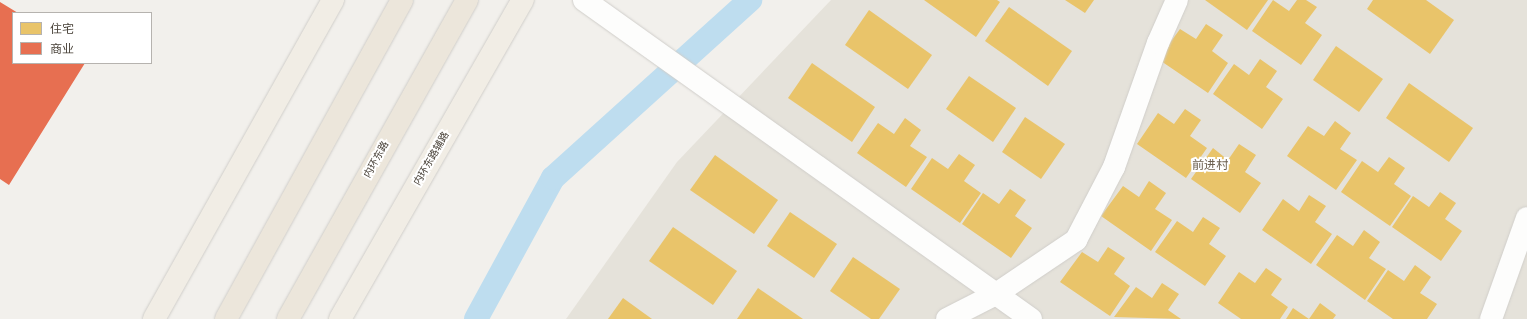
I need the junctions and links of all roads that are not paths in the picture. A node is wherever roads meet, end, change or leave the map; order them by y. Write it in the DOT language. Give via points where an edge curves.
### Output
graph roads {
  1 [pos="333,0"];
  2 [pos="402,0"];
  3 [pos="467,0"];
  4 [pos="523,0"];
  5 [pos="584,0"];
  6 [pos="1177,0"];
  7 [pos="1527,218"];
  8 [pos="278,229"];
  9 [pos="996,294"];
  10 [pos="154,319"];
  11 [pos="214,319"];
  12 [pos="226,319"];
  13 [pos="288,319"];
  14 [pos="340,319"];
  15 [pos="947,319"];
  16 [pos="1031,319"];
  17 [pos="1491,319"];
  1 -- 10 [label="main road"];
  2 -- 8 [label="highway"];
  3 -- 13 [label="highway, 内环东路"];
  4 -- 14 [label="main road, 内环东路辅路"];
  5 -- 9 [label="street"];
  6 -- 9 [label="street" via="1158,43 1114,167 1076,240"];
  7 -- 17 [label="street"];
  8 -- 11 [label="highway"];
  8 -- 12 [label="highway"];
  9 -- 15 [label="street"];
  9 -- 16 [label="street"];
}
